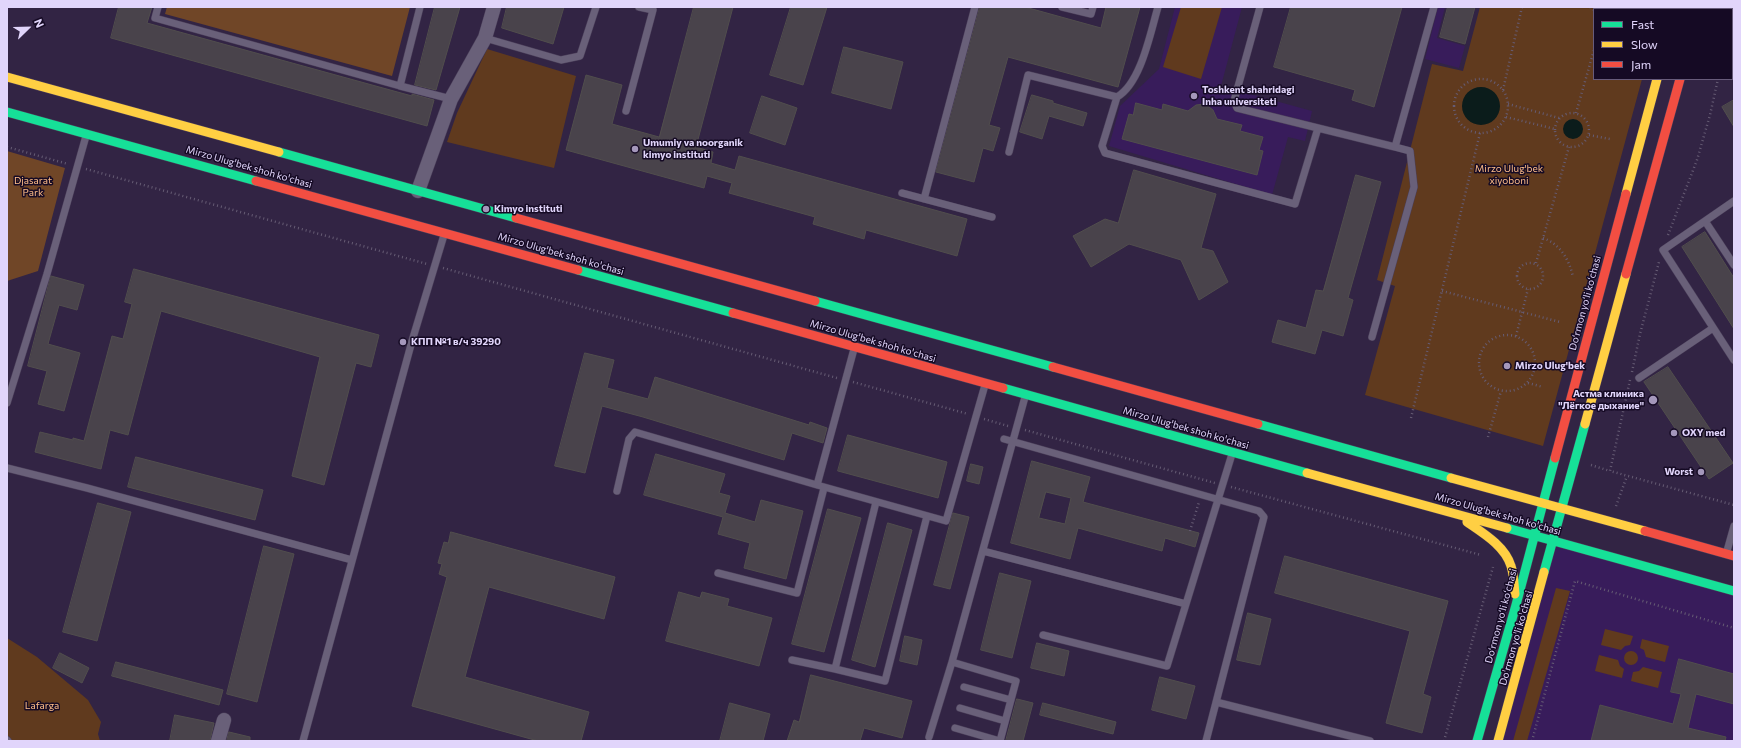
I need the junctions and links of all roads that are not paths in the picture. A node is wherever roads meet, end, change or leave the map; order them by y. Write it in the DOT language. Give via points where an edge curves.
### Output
graph roads {
  1 [pos="158,7"];
  2 [pos="420,7"];
  3 [pos="494,7"];
  4 [pos="596,7"];
  5 [pos="639,7"];
  6 [pos="975,7"];
  7 [pos="1062,7"];
  8 [pos="1094,7"];
  9 [pos="1158,7"];
  10 [pos="1260,7"];
  11 [pos="1434,7"];
  12 [pos="484,38"];
  13 [pos="7,77"];
  14 [pos="1657,80"];
  15 [pos="1680,80"];
  16 [pos="400,86"];
  17 [pos="1117,97"];
  18 [pos="451,99"];
  19 [pos="626,111"];
  20 [pos="7,112"];
  21 [pos="1318,128"];
  22 [pos="87,134"];
  23 [pos="1395,147"];
  24 [pos="1009,152"];
  25 [pos="418,191"];
  26 [pos="902,193"];
  27 [pos="924,199"];
  28 [pos="454,200"];
  29 [pos="1734,201"];
  30 [pos="451,212"];
  31 [pos="992,217"];
  32 [pos="1705,221"];
  33 [pos="446,230"];
  34 [pos="1734,265"];
  35 [pos="1714,328"];
  36 [pos="1372,337"];
  37 [pos="855,347"];
  38 [pos="1734,360"];
  39 [pos="1639,378"];
  40 [pos="985,383"];
  41 [pos="1026,395"];
  42 [pos="7,403"];
  43 [pos="1004,440"];
  44 [pos="1232,452"];
  45 [pos="7,468"];
  46 [pos="821,486"];
  47 [pos="617,490"];
  48 [pos="1218,500"];
  49 [pos="876,502"];
  50 [pos="1542,502"];
  51 [pos="1563,508"];
  52 [pos="1458,515"];
  53 [pos="926,516"];
  54 [pos="1734,526"];
  55 [pos="1534,536"];
  56 [pos="1554,542"];
  57 [pos="983,551"];
  58 [pos="1730,554"];
  59 [pos="352,560"];
  60 [pos="718,573"];
  61 [pos="1734,591"];
  62 [pos="1186,604"];
  63 [pos="1516,605"];
  64 [pos="1043,635"];
  65 [pos="792,660"];
  66 [pos="952,662"];
  67 [pos="835,670"];
  68 [pos="964,687"];
  69 [pos="1011,700"];
  70 [pos="1216,702"];
  71 [pos="960,708"];
  72 [pos="224,720"];
  73 [pos="1005,721"];
  74 [pos="954,728"];
  75 [pos="929,736"];
  76 [pos="218,741"];
  77 [pos="303,741"];
  78 [pos="1206,741"];
  79 [pos="1370,741"];
  80 [pos="1478,741"];
  81 [pos="1498,741"];
  1 -- 16 [label="lane" via="155,18"];
  2 -- 16 [label="lane"];
  3 -- 12 [label="street"];
  4 -- 12 [label="lane" via="580,56 561,60"];
  5 -- 19 [label="lane" via="653,10"];
  6 -- 27 [label="lane"];
  7 -- 8 [label="lane" via="1091,14"];
  9 -- 17 [label="lane" via="1136,76 1125,92"];
  10 -- 21 [label="lane" via="1234,101 1237,108"];
  11 -- 23 [label="lane"];
  12 -- 18 [label="street"];
  13 -- 25 [label="main road"];
  14 -- 50 [label="main road, Do‘rmon yo‘li ko‘chasi"];
  15 -- 51 [label="main road"];
  16 -- 18 [label="lane"];
  17 -- 21 [label="lane" via="1102,146 1105,153 1295,204"];
  17 -- 24 [label="lane" via="1028,75"];
  18 -- 25 [label="street"];
  20 -- 22 [label="main road, Mirzo Ulug'bek shoh ko'chasi"];
  21 -- 23 [label="lane"];
  22 -- 33 [label="main road, Mirzo Ulug'bek shoh ko'chasi"];
  22 -- 42 [label="lane"];
  23 -- 36 [label="lane" via="1410,152 1414,187"];
  25 -- 28 [label="main road"];
  26 -- 27 [label="lane"];
  27 -- 31 [label="lane"];
  28 -- 30 [label="main road"];
  28 -- 50 [label="main road"];
  29 -- 32 [label="lane"];
  32 -- 34 [label="lane"];
  32 -- 35 [label="lane" via="1663,250"];
  33 -- 37 [label="main road, Mirzo Ulug'bek shoh ko'chasi"];
  33 -- 59 [label="lane" via="412,341"];
  35 -- 38 [label="lane"];
  35 -- 39 [label="lane"];
  37 -- 40 [label="main road, Mirzo Ulug'bek shoh ko'chasi"];
  37 -- 46 [label="lane"];
  40 -- 41 [label="main road, Mirzo Ulug'bek shoh ko'chasi"];
  40 -- 53 [label="lane" via="946,521"];
  41 -- 44 [label="main road, Mirzo Ulug'bek shoh ko'chasi"];
  41 -- 57 [label="lane"];
  43 -- 48 [label="lane"];
  44 -- 48 [label="lane"];
  44 -- 52 [label="main road, Mirzo Ulug'bek shoh ko'chasi"];
  45 -- 59 [label="lane"];
  46 -- 47 [label="lane" via="635,432 629,439"];
  46 -- 49 [label="lane"];
  46 -- 60 [label="lane" via="797,593"];
  48 -- 62 [label="lane"];
  48 -- 70 [label="lane" via="1259,511 1264,517"];
  49 -- 53 [label="lane"];
  49 -- 67 [label="lane"];
  50 -- 51 [label="main road"];
  50 -- 55 [label="main road, Do‘rmon yo‘li ko‘chasi"];
  51 -- 56 [label="main road"];
  51 -- 58 [label="main road"];
  52 -- 55 [label="main road, Mirzo Ulug'bek shoh ko'chasi"];
  52 -- 63 [label="main road" via="1489,538 1505,555 1513,574"];
  53 -- 67 [label="lane" via="885,681"];
  54 -- 58 [label="lane"];
  55 -- 56 [label="main road, Mirzo Ulug'bek shoh ko'chasi"];
  55 -- 63 [label="main road, Do‘rmon yo‘li ko‘chasi"];
  56 -- 61 [label="main road, Mirzo Ulug'bek shoh ko'chasi"];
  56 -- 81 [label="main road, Do'rmon yo'li ko'chasi"];
  57 -- 62 [label="lane"];
  57 -- 66 [label="lane"];
  59 -- 77 [label="lane"];
  62 -- 64 [label="lane" via="1167,666"];
  63 -- 80 [label="main road, Do‘rmon yo‘li ko‘chasi"];
  65 -- 67 [label="lane"];
  66 -- 69 [label="lane" via="1016,681"];
  66 -- 75 [label="lane"];
  68 -- 69 [label="lane"];
  69 -- 73 [label="lane"];
  70 -- 78 [label="lane"];
  70 -- 79 [label="lane"];
  71 -- 73 [label="lane"];
  72 -- 76 [label="street"];
  73 -- 74 [label="lane" via="1000,741"];
}
